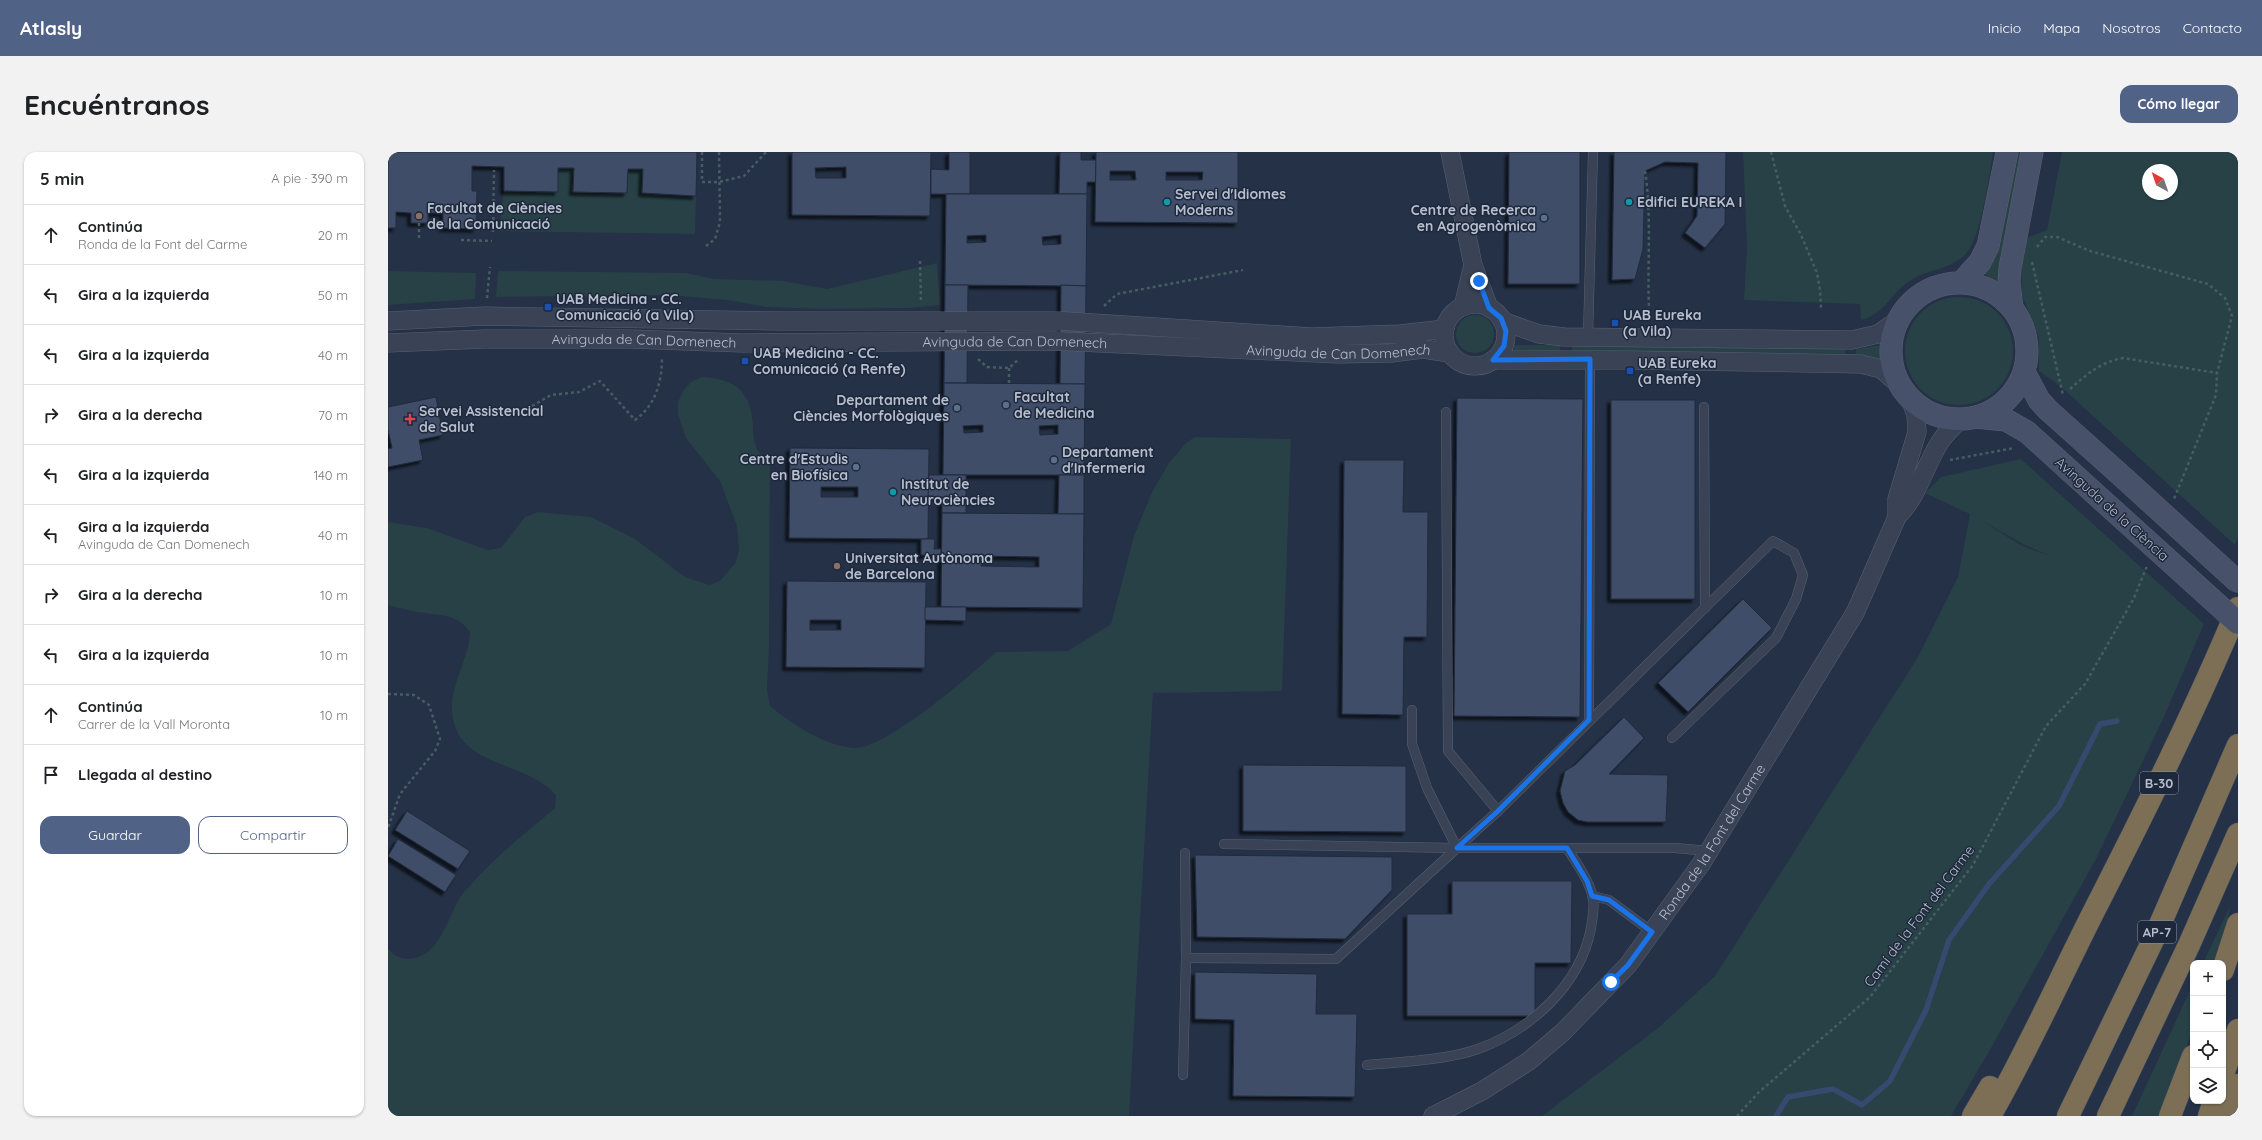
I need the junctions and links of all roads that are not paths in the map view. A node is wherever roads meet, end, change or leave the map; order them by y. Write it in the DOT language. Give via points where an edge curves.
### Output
graph roads {
  1 [pos="1450,152"];
  2 [pos="1593,152"];
  3 [pos="2007,152"];
  4 [pos="2032,152"];
  5 [pos="1473,265"];
  6 [pos="1962,282"];
  7 [pos="1463,307"];
  8 [pos="2012,307"];
  9 [pos="1489,308"];
  10 [pos="1898,320"];
  11 [pos="388,321"];
  12 [pos="1502,321"];
  13 [pos="1445,329"];
  14 [pos="1588,336"];
  15 [pos="388,343"];
  16 [pos="1450,353"];
  17 [pos="1590,359"];
  18 [pos="1493,360"];
  19 [pos="2024,372"];
  20 [pos="1906,392"];
  21 [pos="1704,407"];
  22 [pos="1446,412"];
  23 [pos="1968,418"];
  24 [pos="1897,517"];
  25 [pos="2238,582"];
  26 [pos="1705,608"];
  27 [pos="2238,608"];
  28 [pos="2238,623"];
  29 [pos="1412,710"];
  30 [pos="1589,720"];
  31 [pos="1672,738"];
  32 [pos="2238,745"];
  33 [pos="1498,811"];
  34 [pos="2238,834"];
  35 [pos="1224,844"];
  36 [pos="1457,848"];
  37 [pos="1567,848"];
  38 [pos="1709,851"];
  39 [pos="1185,853"];
  40 [pos="1592,896"];
  41 [pos="2093,912"];
  42 [pos="2238,924"];
  43 [pos="1652,932"];
  44 [pos="1186,958"];
  45 [pos="2226,961"];
  46 [pos="2238,1030"];
  47 [pos="2190,1064"];
  48 [pos="1367,1065"];
  49 [pos="2225,1068"];
  50 [pos="1183,1075"];
  51 [pos="2238,1085"];
  52 [pos="2213,1104"];
  53 [pos="1433,1116"];
  54 [pos="1973,1116"];
  55 [pos="1990,1116"];
  56 [pos="2068,1116"];
  57 [pos="2108,1116"];
  58 [pos="2170,1116"];
  59 [pos="2209,1116"];
  60 [pos="2228,1116"];
  1 -- 5 [label="street"];
  2 -- 14 [label="lane"];
  3 -- 6 [label="street" via="1988,246 1980,262"];
  4 -- 8 [label="street" via="2010,268"];
  5 -- 7 [label="street"];
  5 -- 9 [label="street"];
  6 -- 8 [label="street" via="1990,289"];
  6 -- 10 [label="street" via="1940,285 1928,290 1906,308"];
  7 -- 9 [label="street" via="1478,304"];
  7 -- 13 [label="street" via="1450,317"];
  8 -- 19 [label="street" via="2020,318 2026,338 2027,359"];
  9 -- 12 [label="street"];
  10 -- 14 [label="street" via="1878,334 1852,340"];
  10 -- 20 [label="street" via="1891,346 1895,374"];
  11 -- 13 [label="street, Avinguda de Can Domenech" via="485,316 782,321 1063,321 1311,337 1400,334"];
  12 -- 14 [label="street" via="1539,334"];
  12 -- 18 [label="street" via="1506,331 1505,342"];
  13 -- 16 [label="street" via="1445,342"];
  15 -- 16 [label="street, Avinguda de Can Domenech" via="485,339 630,339 742,343 1057,341 1338,354 1391,353 1423,349"];
  16 -- 18 [label="street" via="1460,362 1470,366 1484,365"];
  17 -- 18 [label="street"];
  17 -- 20 [label="street" via="1861,364 1881,369"];
  17 -- 30 [label="lane"];
  19 -- 23 [label="street" via="2010,396 1999,406"];
  19 -- 25 [label="street, bridge" via="2039,400 2048,410"];
  20 -- 23 [label="street" via="1933,414"];
  20 -- 24 [label="street, Ronda de la Font del Carme" via="1916,415 1918,432 1897,499"];
  21 -- 26 [label="lane"];
  22 -- 33 [label="lane" via="1448,751"];
  23 -- 24 [label="street, Ronda de la Font del Carme" via="1939,443 1909,505"];
  23 -- 28 [label="street, Avinguda de la Ciència, bridge" via="2006,420 2027,432"];
  24 -- 38 [label="street, Ronda de la Font del Carme" via="1855,613"];
  26 -- 30 [label="lane"];
  26 -- 31 [label="lane" via="1773,541 1794,553 1803,575 1796,599 1776,638"];
  27 -- 41 [label="highway, B-30" via="2154,794"];
  29 -- 36 [label="lane" via="1412,744 1427,788"];
  30 -- 33 [label="lane"];
  32 -- 56 [label="highway, AP-7" via="2155,936"];
  33 -- 36 [label="lane"];
  34 -- 57 [label="highway, AP-7"];
  35 -- 36 [label="lane"];
  36 -- 37 [label="lane"];
  36 -- 44 [label="lane" via="1336,959"];
  37 -- 38 [label="lane" via="1675,848"];
  37 -- 40 [label="lane" via="1587,881"];
  38 -- 43 [label="street, Ronda de la Font del Carme"];
  39 -- 44 [label="lane"];
  40 -- 43 [label="lane" via="1609,900"];
  40 -- 48 [label="lane" via="1594,909 1588,944 1575,970 1559,994 1519,1029 1477,1049 1423,1060"];
  41 -- 54 [label="highway, B-30"];
  41 -- 55 [label="highway" via="2017,1069"];
  42 -- 45 [label="highway"];
  43 -- 53 [label="street, Ronda de la Font del Carme" via="1628,965 1563,1032 1529,1061 1482,1092"];
  44 -- 50 [label="lane"];
  46 -- 49 [label="highway"];
  47 -- 58 [label="highway"];
  51 -- 60 [label="highway"];
  52 -- 59 [label="highway"];
}
